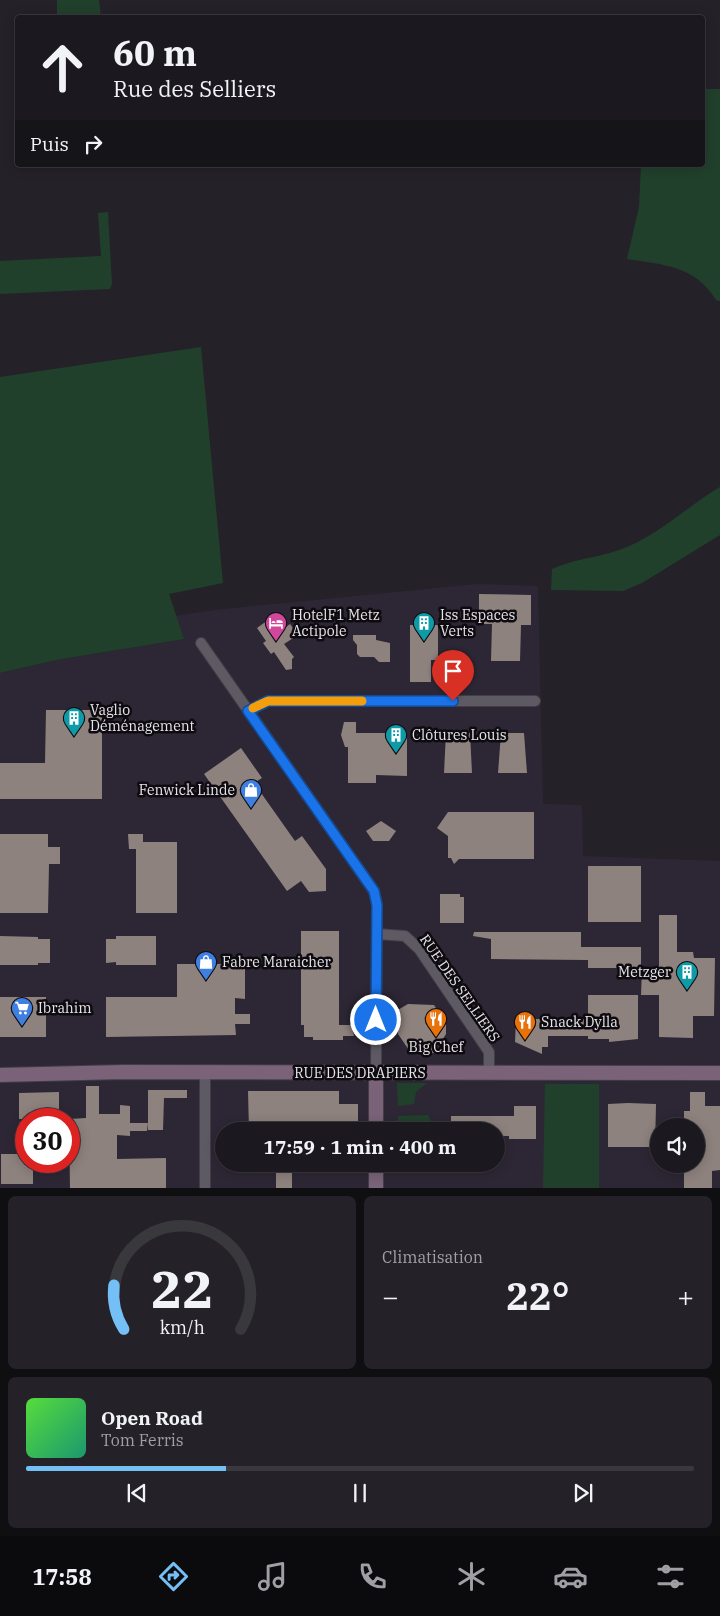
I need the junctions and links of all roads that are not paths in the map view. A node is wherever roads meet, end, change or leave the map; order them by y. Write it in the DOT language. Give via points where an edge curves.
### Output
graph roads {
  1 [pos="201,643"];
  2 [pos="536,702"];
  3 [pos="248,711"];
  4 [pos="377,934"];
  5 [pos="206,1072"];
  6 [pos="376,1072"];
  7 [pos="489,1073"];
  8 [pos="720,1073"];
  9 [pos="0,1075"];
  10 [pos="376,1122"];
  11 [pos="376,1172"];
  12 [pos="205,1188"];
  13 [pos="376,1188"];
  1 -- 3 [label="street"];
  2 -- 3 [label="street" via="268,701"];
  3 -- 4 [label="street" via="370,883 377,905"];
  4 -- 6 [label="street"];
  4 -- 7 [label="street, RUE DES SELLIERS" via="405,936 419,949 489,1052"];
  5 -- 6 [label="street, RUE DES DRAPIERS"];
  5 -- 9 [label="street, RUE DES DRAPIERS"];
  5 -- 12 [label="street"];
  6 -- 7 [label="street, RUE DES DRAPIERS"];
  6 -- 10 [label="street"];
  7 -- 8 [label="street, RUE DES DRAPIERS"];
  11 -- 13 [label="street"];
}
